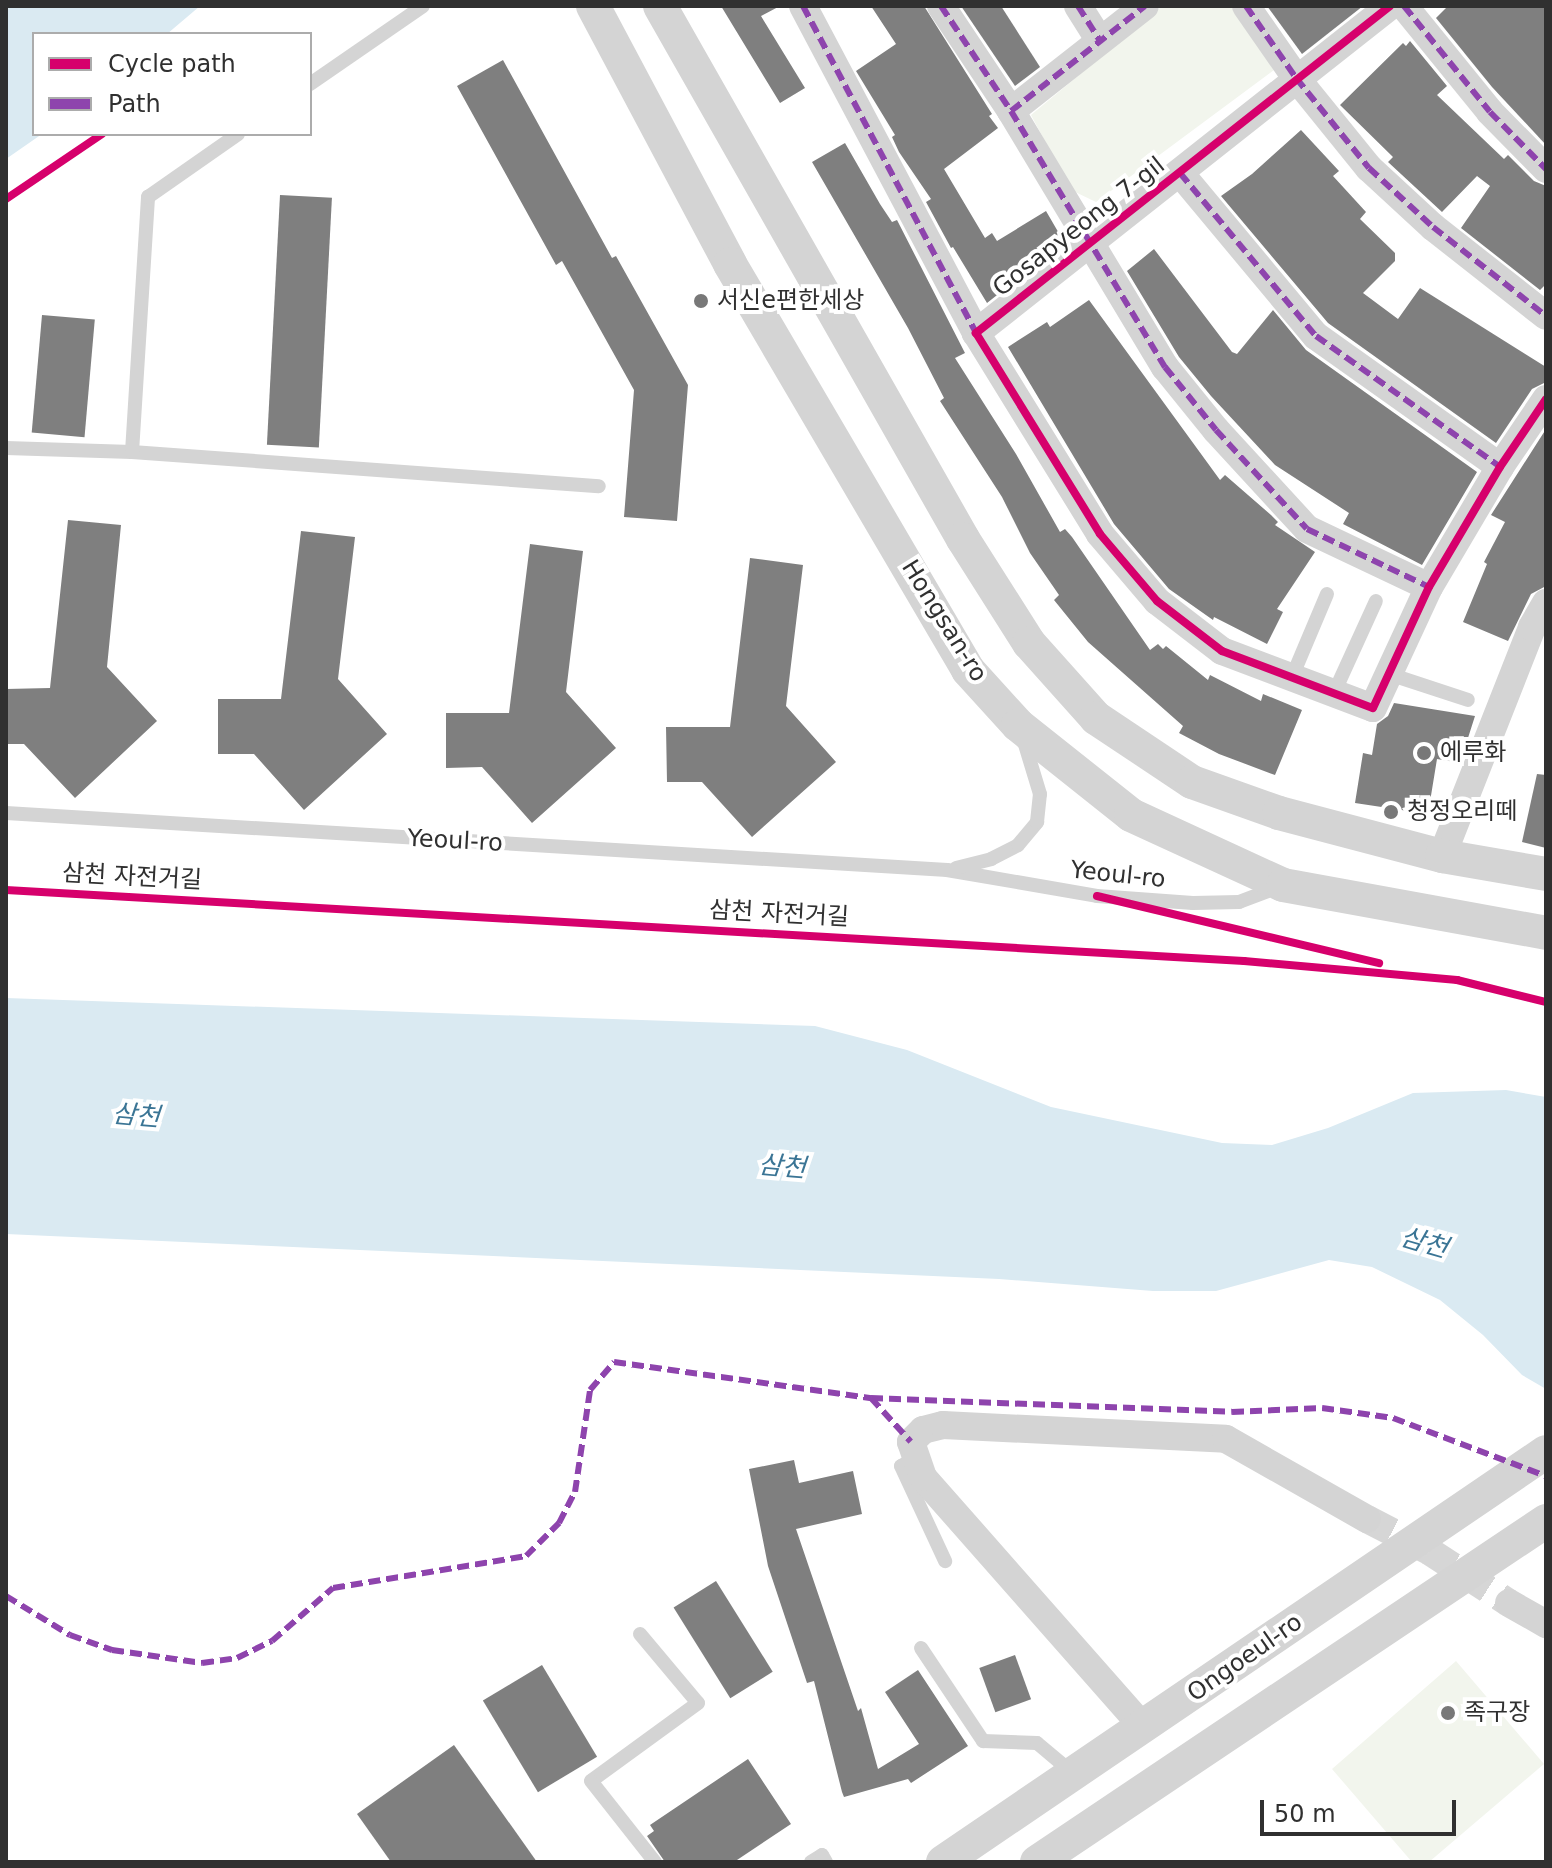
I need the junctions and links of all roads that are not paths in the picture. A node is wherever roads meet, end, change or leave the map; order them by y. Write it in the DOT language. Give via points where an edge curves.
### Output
graph roads {
  1 [pos="423,6"];
  2 [pos="593,6"];
  3 [pos="660,6"];
  4 [pos="803,6"];
  5 [pos="941,6"];
  6 [pos="1078,6"];
  7 [pos="1145,6"];
  8 [pos="1246,6"];
  9 [pos="1390,6"];
  10 [pos="1404,6"];
  11 [pos="1100,41"];
  12 [pos="1296,78"];
  13 [pos="312,83"];
  14 [pos="1011,111"];
  15 [pos="235,136"];
  16 [pos="1546,169"];
  17 [pos="1180,173"];
  18 [pos="1091,244"];
  19 [pos="1546,316"];
  20 [pos="976,333"];
  21 [pos="1546,399"];
  22 [pos="6,448"];
  23 [pos="132,452"];
  24 [pos="1500,467"];
  25 [pos="599,486"];
  26 [pos="1429,587"];
  27 [pos="1327,594"];
  28 [pos="1376,601"];
  29 [pos="1546,603"];
  30 [pos="1389,674"];
  31 [pos="1292,677"];
  32 [pos="1334,693"];
  33 [pos="1468,700"];
  34 [pos="1018,725"];
  35 [pos="6,813"];
  36 [pos="1442,856"];
  37 [pos="947,870"];
  38 [pos="1546,874"];
  39 [pos="1283,885"];
  40 [pos="1546,933"];
  41 [pos="1546,1452"];
  42 [pos="915,1458"];
  43 [pos="1367,1519"];
  44 [pos="1546,1521"];
  45 [pos="945,1561"];
  46 [pos="1509,1603"];
  47 [pos="1546,1624"];
  48 [pos="640,1634"];
  49 [pos="1278,1635"];
  50 [pos="921,1648"];
  51 [pos="1311,1678"];
  52 [pos="1144,1728"];
  53 [pos="1075,1774"];
  54 [pos="655,1862"];
  55 [pos="811,1862"];
  56 [pos="826,1862"];
  57 [pos="943,1862"];
  58 [pos="1037,1862"];
  1 -- 13 [label="lane"];
  2 -- 34 [label="street, Hongsan-ro" via="730,264 968,670"];
  3 -- 36 [label="street" via="963,539 1029,643 1096,718 1192,782 1279,813"];
  4 -- 20 [label="street, Gosapyeong 7-gil"];
  5 -- 14 [label="street, Gosapyeong 7-gil"];
  6 -- 11 [label="street"];
  7 -- 11 [label="street"];
  8 -- 12 [label="street"];
  9 -- 12 [label="street, Gosapyeong 7-gil"];
  10 -- 16 [label="street" via="1490,112"];
  11 -- 14 [label="street"];
  12 -- 17 [label="street, Gosapyeong 7-gil"];
  12 -- 19 [label="street" via="1369,168 1433,227"];
  14 -- 18 [label="street, Gosapyeong 7-gil"];
  15 -- 23 [label="lane" via="148,197"];
  17 -- 18 [label="street, Gosapyeong 7-gil"];
  17 -- 24 [label="street, Gosapyeong 7-gil" via="1316,336"];
  18 -- 20 [label="street, Gosapyeong 7-gil"];
  18 -- 26 [label="street, Gosapyeong 7-gil" via="1165,367 1307,529"];
  20 -- 31 [label="street, Gosapyeong 7-gil" via="1100,534 1157,601 1222,651"];
  21 -- 24 [label="street"];
  22 -- 23 [label="lane"];
  23 -- 25 [label="lane"];
  24 -- 26 [label="street"];
  26 -- 30 [label="street"];
  27 -- 31 [label="lane"];
  28 -- 32 [label="lane"];
  29 -- 36 [label="street"];
  30 -- 32 [label="street, Gosapyeong 7-gil" via="1373,708"];
  30 -- 33 [label="lane"];
  31 -- 32 [label="street, Gosapyeong 7-gil"];
  34 -- 37 [label="lane" via="1040,794 1037,822 1018,845 991,859"];
  34 -- 39 [label="street, Hongsan-ro" via="1131,815"];
  35 -- 37 [label="lane, Yeoul-ro"];
  36 -- 38 [label="street"];
  37 -- 39 [label="lane, Yeoul-ro" via="1097,896 1193,903 1239,902"];
  39 -- 40 [label="street, Hongsan-ro"];
  41 -- 49 [label="street, Ongoeul-ro"];
  42 -- 43 [label="street" via="911,1442 923,1430 943,1425 1226,1439"];
  42 -- 45 [label="lane" via="901,1466"];
  42 -- 52 [label="street" via="923,1477"];
  44 -- 51 [label="street"];
  46 -- 47 [label="street"];
  48 -- 54 [label="lane" via="698,1703 591,1781"];
  49 -- 51 [label="street"];
  49 -- 52 [label="street, Ongoeul-ro"];
  50 -- 53 [label="lane" via="983,1741 1037,1743"];
  51 -- 58 [label="street"];
  52 -- 53 [label="street, Ongoeul-ro"];
  53 -- 57 [label="street, Ongoeul-ro"];
  55 -- 56 [label="lane" via="822,1855"];
}
